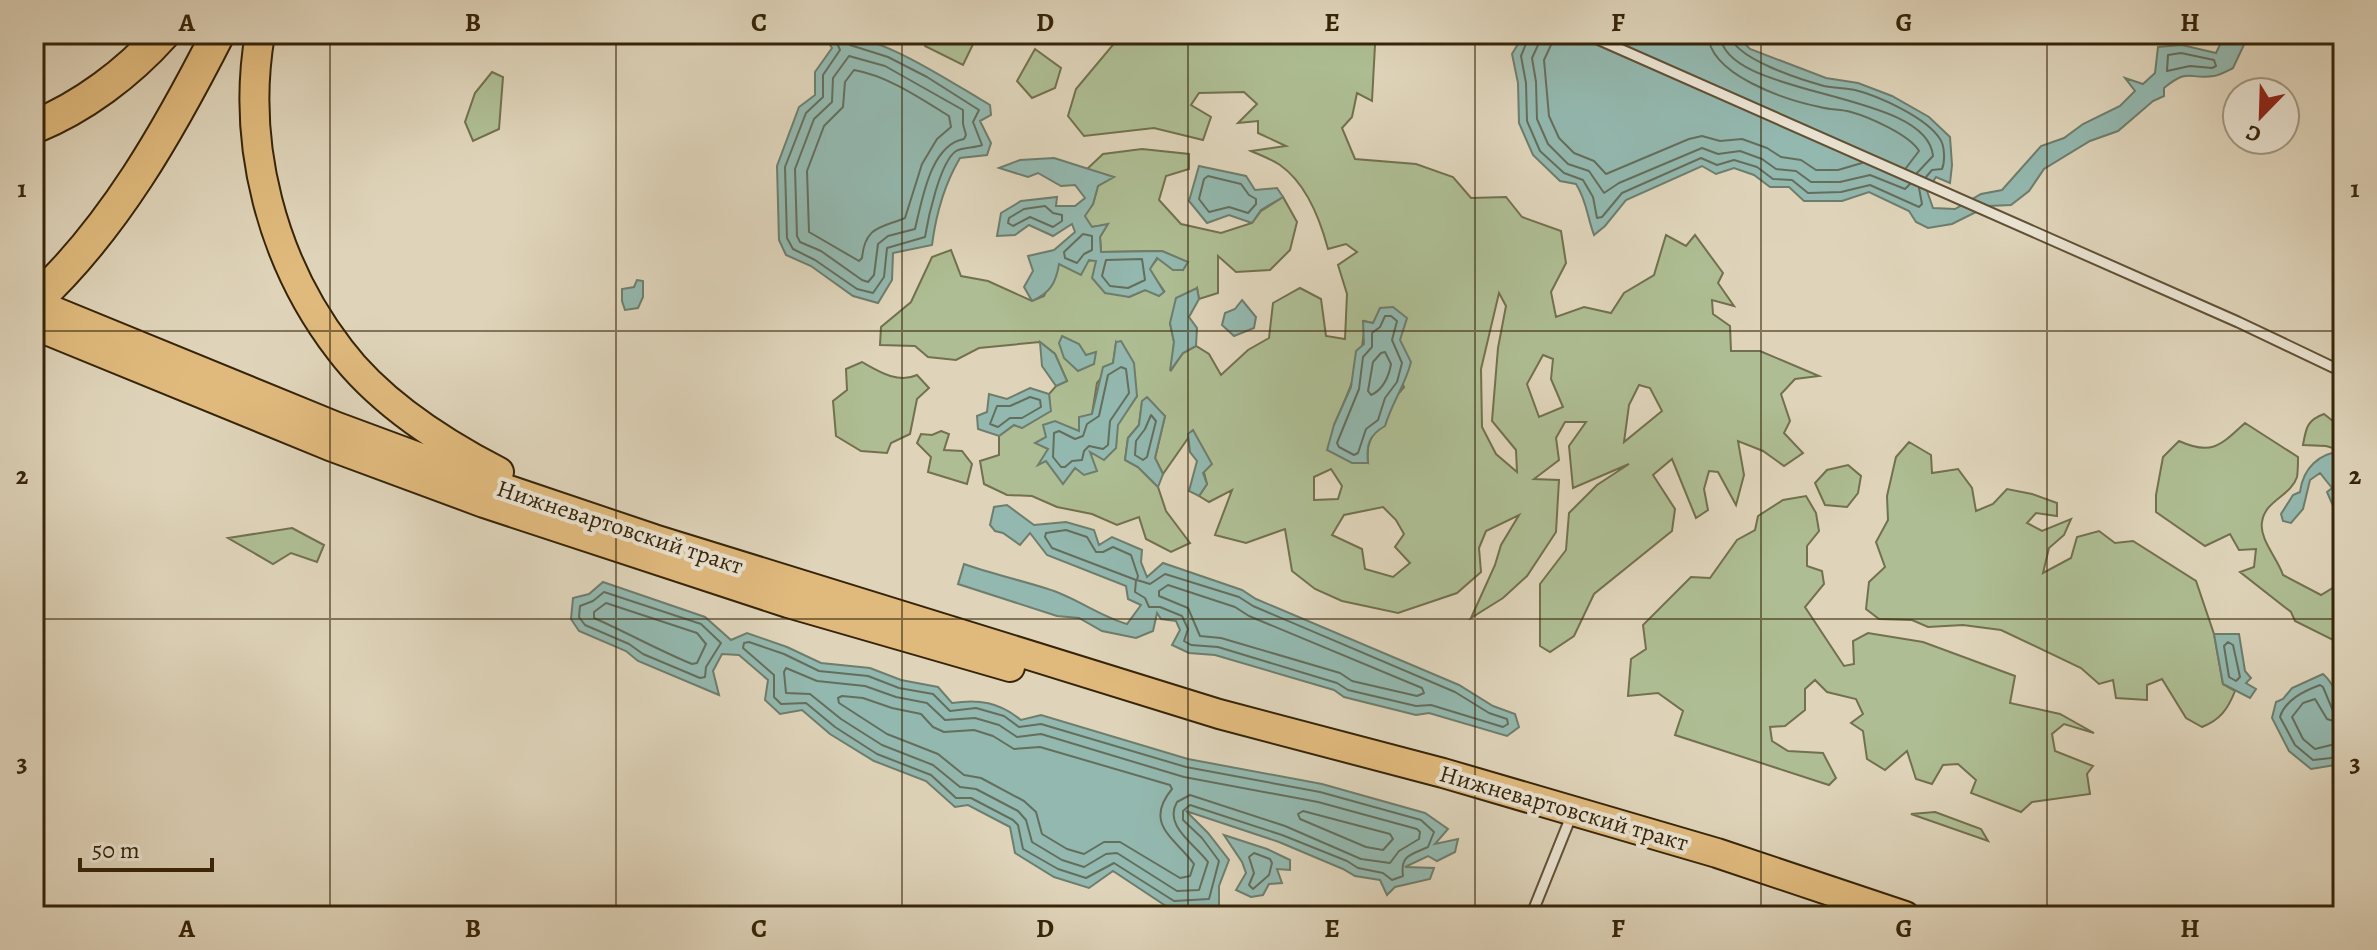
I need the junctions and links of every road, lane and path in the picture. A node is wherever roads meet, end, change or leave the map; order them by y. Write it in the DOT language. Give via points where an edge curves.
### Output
graph roads {
  1 [pos="163,34"];
  2 [pos="218,34"];
  3 [pos="260,34"];
  4 [pos="1586,34"];
  5 [pos="34,127"];
  6 [pos="34,302"];
  7 [pos="34,325"];
  8 [pos="2343,372"];
  9 [pos="654,539"];
  10 [pos="1219,714"];
  11 [pos="1573,811"];
  12 [pos="1897,914"];
  13 [pos="1531,916"];
  1 -- 5 [label="highway" via="93,95"];
  2 -- 6 [label="highway" via="119,204"];
  3 -- 9 [label="main road" via="254,93 266,192 294,275 341,352 400,409 456,449"];
  4 -- 8 [label="lane"];
  6 -- 9 [label="main road, Нижневартовский тракт" via="337,427"];
  7 -- 10 [label="main road, Нижневартовский тракт" via="330,446 595,541 968,657"];
  9 -- 10 [label="main road, Нижневартовский тракт"];
  10 -- 11 [label="main road, Нижневартовский тракт"];
  11 -- 12 [label="main road, Нижневартовский тракт"];
  11 -- 13 [label="lane"];
}
